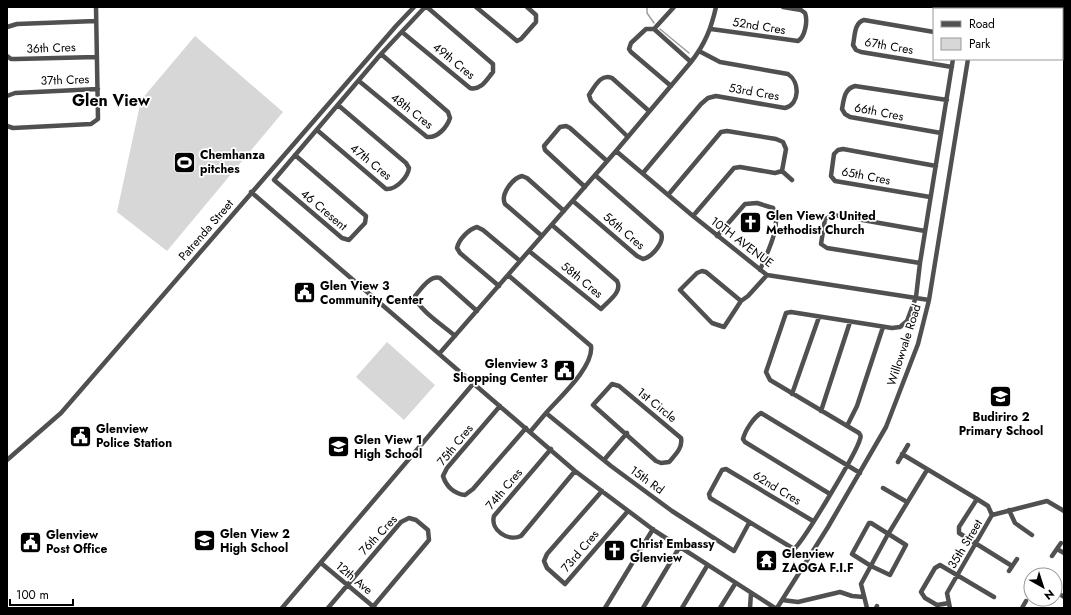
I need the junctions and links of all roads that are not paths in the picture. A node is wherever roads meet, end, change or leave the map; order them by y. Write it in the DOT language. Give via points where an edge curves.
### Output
graph roads {
  1 [pos="96,7"];
  2 [pos="414,7"];
  3 [pos="426,7"];
  4 [pos="476,7"];
  5 [pos="527,7"];
  6 [pos="674,7"];
  7 [pos="716,7"];
  8 [pos="784,7"];
  9 [pos="96,21"];
  10 [pos="7,28"];
  11 [pos="654,29"];
  12 [pos="712,29"];
  13 [pos="402,32"];
  14 [pos="933,32"];
  15 [pos="699,52"];
  16 [pos="381,54"];
  17 [pos="7,56"];
  18 [pos="97,57"];
  19 [pos="953,60"];
  20 [pos="968,60"];
  21 [pos="691,62"];
  22 [pos="952,67"];
  23 [pos="359,80"];
  24 [pos="671,86"];
  25 [pos="98,89"];
  26 [pos="7,96"];
  27 [pos="946,100"];
  28 [pos="338,105"];
  29 [pos="650,111"];
  30 [pos="7,126"];
  31 [pos="316,130"];
  32 [pos="941,133"];
  33 [pos="628,137"];
  34 [pos="616,151"];
  35 [pos="295,156"];
  36 [pos="607,161"];
  37 [pos="936,166"];
  38 [pos="782,171"];
  39 [pos="643,173"];
  40 [pos="595,175"];
  41 [pos="792,180"];
  42 [pos="585,187"];
  43 [pos="251,192"];
  44 [pos="668,195"];
  45 [pos="930,198"];
  46 [pos="573,201"];
  47 [pos="564,211"];
  48 [pos="693,216"];
  49 [pos="552,225"];
  50 [pos="925,231"];
  51 [pos="542,236"];
  52 [pos="717,236"];
  53 [pos="529,251"];
  54 [pos="520,261"];
  55 [pos="920,263"];
  56 [pos="760,270"];
  57 [pos="508,275"];
  58 [pos="767,275"];
  59 [pos="499,286"];
  60 [pos="916,297"];
  61 [pos="929,300"];
  62 [pos="741,301"];
  63 [pos="477,311"];
  64 [pos="819,317"];
  65 [pos="850,322"];
  66 [pos="883,327"];
  67 [pos="455,336"];
  68 [pos="439,354"];
  69 [pos="473,384"];
  70 [pos="792,394"];
  71 [pos="500,406"];
  72 [pos="821,411"];
  73 [pos="546,414"];
  74 [pos="847,426"];
  75 [pos="526,428"];
  76 [pos="530,432"];
  77 [pos="627,434"];
  78 [pos="908,445"];
  79 [pos="551,449"];
  80 [pos="902,454"];
  81 [pos="7,460"];
  82 [pos="604,460"];
  83 [pos="898,462"];
  84 [pos="848,465"];
  85 [pos="927,470"];
  86 [pos="576,471"];
  87 [pos="860,473"];
  88 [pos="883,488"];
  89 [pos="602,491"];
  90 [pos="830,494"];
  91 [pos="977,499"];
  92 [pos="907,502"];
  93 [pos="1009,510"];
  94 [pos="1064,510"];
  95 [pos="628,511"];
  96 [pos="992,515"];
  97 [pos="813,521"];
  98 [pos="749,523"];
  99 [pos="653,529"];
  100 [pos="888,535"];
  101 [pos="1032,535"];
  102 [pos="1061,543"];
  103 [pos="976,544"];
  104 [pos="679,548"];
  105 [pos="1057,548"];
  106 [pos="1064,553"];
  107 [pos="1052,556"];
  108 [pos="1017,559"];
  109 [pos="321,563"];
  110 [pos="707,566"];
  111 [pos="870,566"];
  112 [pos="1012,566"];
  113 [pos="1010,571"];
  114 [pos="958,575"];
  115 [pos="347,584"];
  116 [pos="735,584"];
  117 [pos="751,594"];
  118 [pos="864,597"];
  119 [pos="994,597"];
  120 [pos="782,600"];
  121 [pos="950,606"];
  122 [pos="282,608"];
  123 [pos="328,608"];
  124 [pos="373,608"];
  125 [pos="605,608"];
  126 [pos="643,608"];
  127 [pos="682,608"];
  128 [pos="720,608"];
  129 [pos="750,608"];
  130 [pos="776,608"];
  131 [pos="867,608"];
  1 -- 9 [label="street"];
  2 -- 43 [label="street, Patrenda Street"];
  3 -- 13 [label="street"];
  3 -- 13 [label="street, 49th Cres" via="493,64 493,72 481,85 476,89 470,88"];
  4 -- 5 [label="street" via="517,41 536,22 536,15"];
  6 -- 11 [label="street"];
  7 -- 12 [label="street"];
  8 -- 12 [label="street, 52nd Cres" via="806,13 804,30 798,41"];
  9 -- 10 [label="street, 36th Cres" via="17,24"];
  9 -- 18 [label="street"];
  11 -- 21 [label="street"];
  11 -- 24 [label="street" via="643,31 631,43 629,49"];
  12 -- 15 [label="street"];
  13 -- 16 [label="street"];
  14 -- 22 [label="street, 67th Cres" via="864,20 856,25 853,45 861,52"];
  15 -- 21 [label="street"];
  15 -- 39 [label="street, 53rd Cres" via="720,62 788,74 797,86 795,99 785,108 716,96 708,98"];
  16 -- 23 [label="street"];
  16 -- 23 [label="street, 48th Cres" via="448,112 449,123 436,136 427,137"];
  17 -- 18 [label="street, 36th Cres" via="16,60"];
  18 -- 25 [label="street"];
  19 -- 22 [label="street"];
  20 -- 61 [label="street, Willowvale Road"];
  21 -- 24 [label="street"];
  22 -- 27 [label="street"];
  23 -- 28 [label="street"];
  24 -- 29 [label="street"];
  25 -- 26 [label="street, 37th Cres" via="15,93"];
  25 -- 30 [label="street, 37th Cres" via="98,115 95,122 13,128"];
  27 -- 32 [label="street"];
  27 -- 32 [label="street, 66th Cres" via="854,86 846,92 842,109 850,118"];
  28 -- 31 [label="street"];
  28 -- 31 [label="street, 47th Cres" via="406,163 408,173 394,188 386,189"];
  29 -- 33 [label="street"];
  29 -- 33 [label="street" via="612,78 603,77 589,94 590,101"];
  31 -- 35 [label="street"];
  32 -- 37 [label="street"];
  33 -- 34 [label="street"];
  34 -- 36 [label="street"];
  34 -- 39 [label="street, 10TH AVENUE"];
  35 -- 35 [label="street, 46 Cresent" via="364,214 365,223 349,240 342,238 274,180"];
  36 -- 40 [label="street"];
  36 -- 42 [label="street" via="570,128 560,127 544,146 544,150"];
  37 -- 45 [label="street"];
  37 -- 45 [label="street, 65th Cres" via="843,149 834,154 831,176 835,181"];
  38 -- 41 [label="street"];
  38 -- 44 [label="street" via="786,149 783,142 724,131 716,136"];
  38 -- 48 [label="street" via="775,173 734,168"];
  39 -- 44 [label="street, 10TH AVENUE"];
  40 -- 42 [label="street"];
  40 -- 46 [label="street, 56th Cres" via="661,233 661,242 647,258 643,259"];
  42 -- 46 [label="street"];
  43 -- 68 [label="street"];
  43 -- 81 [label="street, Patrenda Street" via="61,413"];
  44 -- 48 [label="street, 10TH AVENUE"];
  45 -- 50 [label="street"];
  46 -- 47 [label="street"];
  47 -- 49 [label="street"];
  47 -- 51 [label="street" via="522,176 518,177 503,194 502,200 505,204"];
  48 -- 52 [label="street, 10TH AVENUE"];
  49 -- 51 [label="street"];
  49 -- 53 [label="street, 58th Cres" via="617,281 619,290 601,309"];
  50 -- 55 [label="street"];
  50 -- 55 [label="street" via="834,215 824,219 820,240 827,248"];
  51 -- 53 [label="street"];
  52 -- 56 [label="street, 10TH AVENUE"];
  52 -- 56 [label="street" via="745,204 757,203 773,208 776,215 774,235"];
  53 -- 54 [label="street"];
  54 -- 57 [label="street"];
  54 -- 59 [label="street" via="483,230 471,228 457,248"];
  55 -- 60 [label="street"];
  56 -- 58 [label="street, 10TH AVENUE"];
  57 -- 59 [label="street"];
  57 -- 73 [label="street" via="591,346 592,352 584,370"];
  58 -- 60 [label="street, 10TH AVENUE"];
  58 -- 62 [label="street"];
  59 -- 63 [label="street"];
  60 -- 61 [label="street, 10TH AVENUE"];
  60 -- 66 [label="street" via="904,324 897,328"];
  61 -- 87 [label="street, Willowvale Road" via="918,344 890,420"];
  62 -- 62 [label="street" via="702,271 680,290 712,323 724,326"];
  63 -- 67 [label="street"];
  63 -- 67 [label="street" via="436,277 415,296 416,301"];
  64 -- 65 [label="street"];
  64 -- 70 [label="street"];
  64 -- 70 [label="street" via="791,312 786,313 784,317 766,372 770,380"];
  65 -- 66 [label="street"];
  65 -- 72 [label="street"];
  66 -- 74 [label="street" via="857,406"];
  67 -- 68 [label="street"];
  68 -- 69 [label="street"];
  69 -- 71 [label="street"];
  69 -- 109 [label="street"];
  70 -- 72 [label="street"];
  71 -- 75 [label="street"];
  71 -- 75 [label="street, 75th Cres" via="443,476 445,483 458,494 465,495 473,489"];
  72 -- 74 [label="street"];
  73 -- 76 [label="street"];
  73 -- 82 [label="street, 15th Rd"];
  74 -- 84 [label="street" via="861,436"];
  75 -- 76 [label="street"];
  76 -- 79 [label="street"];
  77 -- 77 [label="street, 1st Circle" via="593,405 612,384 619,386 678,434 682,442 669,462 661,463"];
  77 -- 82 [label="street"];
  78 -- 80 [label="street"];
  79 -- 86 [label="street"];
  79 -- 86 [label="street, 74th Cres" via="494,516 494,525 507,538 521,536"];
  80 -- 83 [label="street"];
  80 -- 85 [label="street"];
  82 -- 98 [label="street, 15th Rd" via="672,511 734,552"];
  84 -- 87 [label="street"];
  84 -- 90 [label="street"];
  84 -- 90 [label="street" via="760,413 744,435 743,439 747,444"];
  85 -- 91 [label="street"];
  85 -- 92 [label="street"];
  86 -- 89 [label="street"];
  87 -- 120 [label="street, Willowvale Road"];
  88 -- 92 [label="street"];
  89 -- 95 [label="street"];
  89 -- 95 [label="street, 73rd Cres" via="547,554 544,561 547,568 565,584"];
  90 -- 97 [label="street"];
  91 -- 96 [label="street" via="988,506"];
  91 -- 103 [label="street" via="959,531 962,536"];
  92 -- 100 [label="street"];
  93 -- 94 [label="street, 35th Street" via="1047,501"];
  93 -- 96 [label="street, 35th Street"];
  93 -- 101 [label="street" via="1015,523"];
  95 -- 99 [label="street"];
  96 -- 103 [label="street, 35th Street"];
  97 -- 98 [label="street, 62nd Cres" via="794,549"];
  97 -- 98 [label="street, 62nd Cres" via="724,468 710,497"];
  99 -- 104 [label="street"];
  99 -- 125 [label="street"];
  100 -- 111 [label="street"];
  100 -- 111 [label="street" via="905,544 906,548 890,575"];
  100 -- 111 [label="street" via="871,523 866,526 852,554"];
  102 -- 105 [label="street"];
  103 -- 112 [label="street"];
  103 -- 114 [label="street, 35th Street"];
  104 -- 110 [label="street"];
  104 -- 126 [label="street"];
  105 -- 106 [label="street"];
  105 -- 107 [label="street"];
  108 -- 112 [label="street"];
  109 -- 115 [label="street, 12th Ave"];
  109 -- 122 [label="street"];
  110 -- 116 [label="street"];
  110 -- 127 [label="street"];
  111 -- 118 [label="street" via="861,585"];
  112 -- 113 [label="street"];
  114 -- 119 [label="street"];
  114 -- 121 [label="street, 35th Street" via="946,593"];
  114 -- 121 [label="street" via="937,566 922,589 922,595 937,605"];
  115 -- 123 [label="street"];
  115 -- 124 [label="street, 12th Ave"];
  115 -- 124 [label="street, 76th Cres" via="404,520 413,518 428,530 430,536 427,544"];
  116 -- 117 [label="street"];
  116 -- 128 [label="street"];
  117 -- 129 [label="street"];
  117 -- 130 [label="street"];
  118 -- 120 [label="street" via="840,592 798,602"];
  118 -- 131 [label="street"];
  120 -- 130 [label="street, Willowvale Road"];
}
